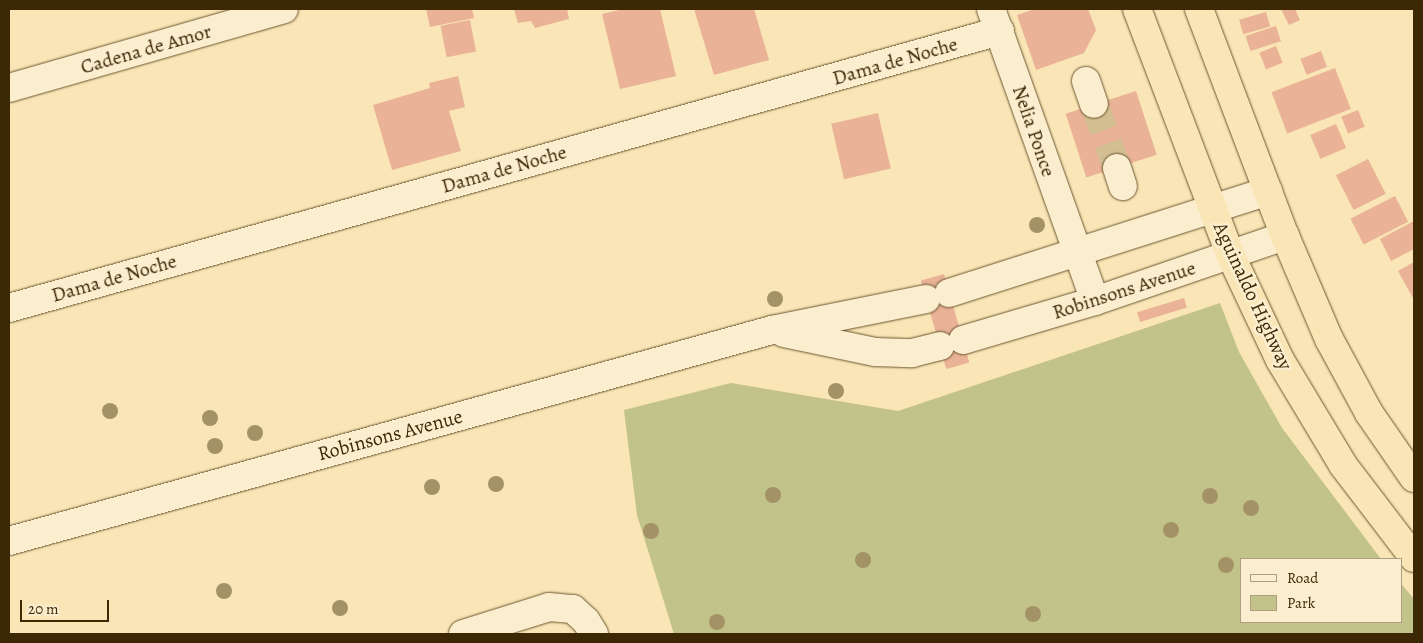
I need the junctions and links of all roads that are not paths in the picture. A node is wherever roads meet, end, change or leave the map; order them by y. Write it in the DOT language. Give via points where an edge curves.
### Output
graph roads {
  1 [pos="284,9"];
  2 [pos="1137,9"];
  3 [pos="1199,9"];
  4 [pos="996,20"];
  5 [pos="9,88"];
  6 [pos="1268,191"];
  7 [pos="1213,208"];
  8 [pos="1284,236"];
  9 [pos="1079,252"];
  10 [pos="1231,256"];
  11 [pos="1096,301"];
  12 [pos="9,308"];
  13 [pos="772,330"];
  14 [pos="1414,478"];
  15 [pos="9,541"];
  16 [pos="1414,558"];
  17 [pos="463,634"];
  18 [pos="594,634"];
  1 -- 5 [label="street, Cadena de Amor"];
  2 -- 7 [label="highway, Aguinaldo Highway"];
  3 -- 6 [label="highway"];
  4 -- 9 [label="street, Nelia Ponce"];
  4 -- 12 [label="street, Dama de Noche"];
  6 -- 7 [label="street, Robinsons Avenue"];
  6 -- 8 [label="highway"];
  7 -- 9 [label="street, Robinsons Avenue"];
  7 -- 10 [label="highway, Aguinaldo Highway"];
  8 -- 10 [label="street, Robinsons Avenue"];
  8 -- 14 [label="highway" via="1329,339 1369,413"];
  9 -- 11 [label="street, Nelia Ponce"];
  9 -- 13 [label="street, Robinsons Avenue" via="938,296"];
  10 -- 11 [label="street, Robinsons Avenue"];
  10 -- 16 [label="highway, Aguinaldo Highway" via="1280,360 1310,412 1366,498"];
  11 -- 13 [label="street, Robinsons Avenue" via="912,353 875,352"];
  13 -- 15 [label="street, Robinsons Avenue"];
  17 -- 18 [label="street" via="549,607 573,609"];
}
